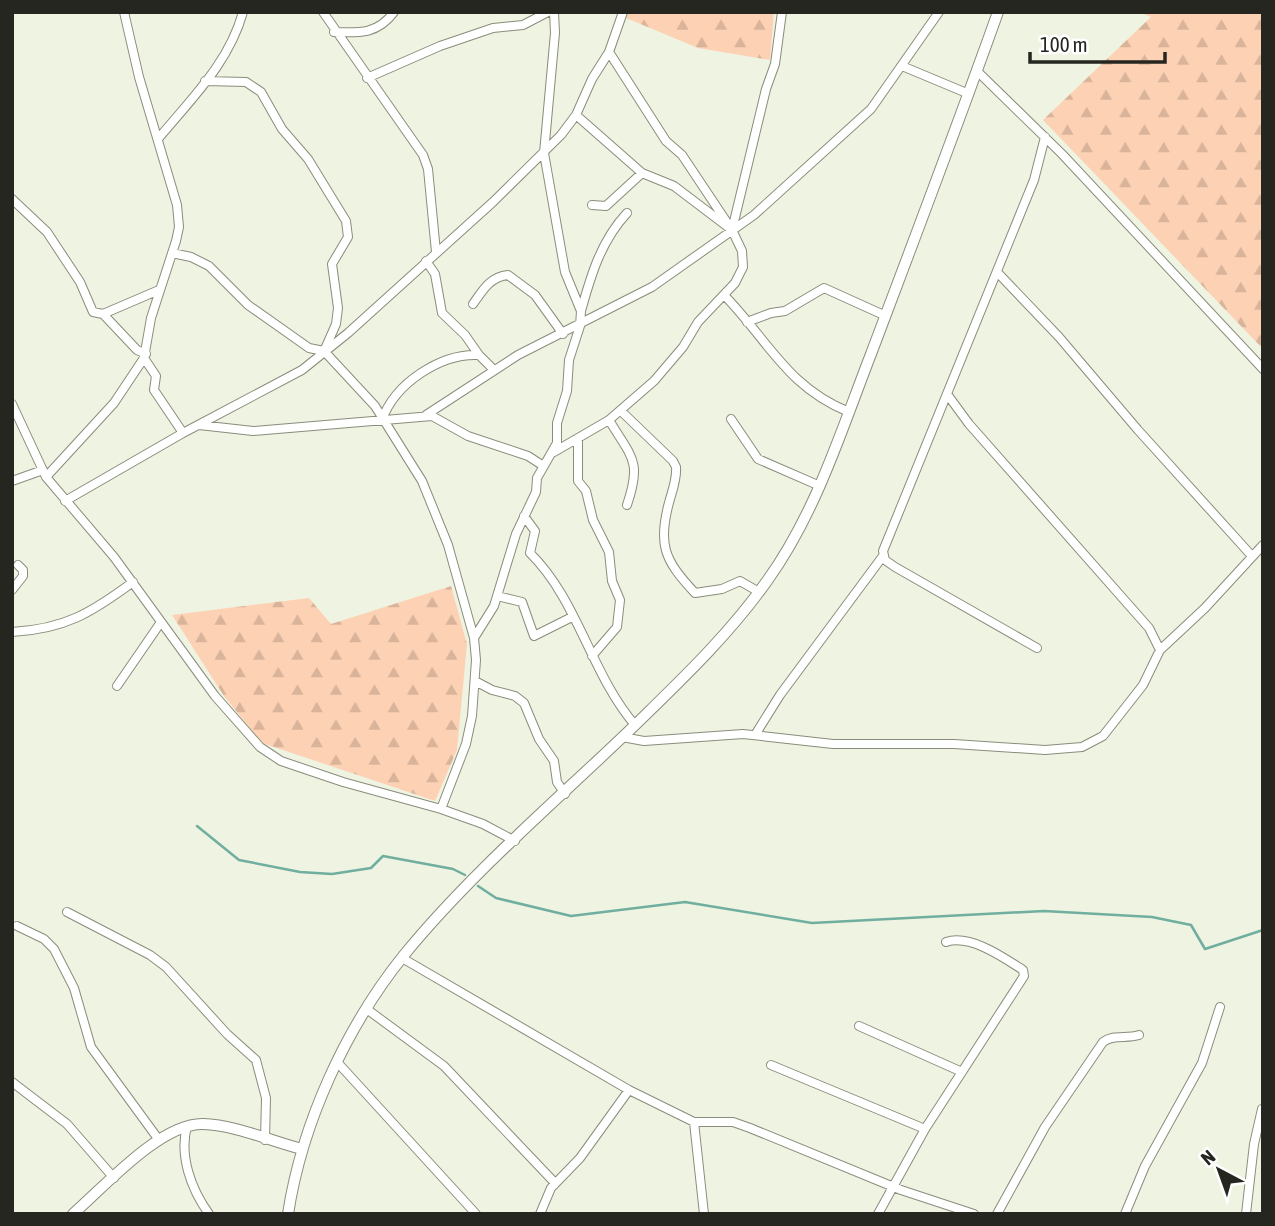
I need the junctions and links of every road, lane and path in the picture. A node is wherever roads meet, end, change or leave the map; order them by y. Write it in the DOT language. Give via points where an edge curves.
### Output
graph roads {
  1 [pos="124,12"];
  2 [pos="243,12"];
  3 [pos="323,12"];
  4 [pos="394,12"];
  5 [pos="548,12"];
  6 [pos="554,12"];
  7 [pos="623,12"];
  8 [pos="782,12"];
  9 [pos="939,12"];
  10 [pos="998,12"];
  11 [pos="334,32"];
  12 [pos="609,52"];
  13 [pos="902,66"];
  14 [pos="977,71"];
  15 [pos="367,78"];
  16 [pos="205,81"];
  17 [pos="968,94"];
  18 [pos="576,115"];
  19 [pos="1045,137"];
  20 [pos="158,139"];
  21 [pos="544,153"];
  22 [pos="642,173"];
  23 [pos="12,199"];
  24 [pos="592,205"];
  25 [pos="627,213"];
  26 [pos="732,230"];
  27 [pos="436,252"];
  28 [pos="172,253"];
  29 [pos="426,261"];
  30 [pos="997,272"];
  31 [pos="159,290"];
  32 [pos="724,295"];
  33 [pos="473,304"];
  34 [pos="581,311"];
  35 [pos="103,314"];
  36 [pos="886,316"];
  37 [pos="747,322"];
  38 [pos="580,326"];
  39 [pos="563,334"];
  40 [pos="324,351"];
  41 [pos="479,355"];
  42 [pos="145,356"];
  43 [pos="1263,369"];
  44 [pos="494,370"];
  45 [pos="947,394"];
  46 [pos="12,404"];
  47 [pos="621,411"];
  48 [pos="849,412"];
  49 [pos="426,415"];
  50 [pos="731,419"];
  51 [pos="382,420"];
  52 [pos="609,420"];
  53 [pos="198,425"];
  54 [pos="183,433"];
  55 [pos="578,438"];
  56 [pos="552,454"];
  57 [pos="542,465"];
  58 [pos="45,474"];
  59 [pos="12,481"];
  60 [pos="820,486"];
  61 [pos="65,500"];
  62 [pos="627,505"];
  63 [pos="524,516"];
  64 [pos="1263,545"];
  65 [pos="1251,555"];
  66 [pos="883,556"];
  67 [pos="19,565"];
  68 [pos="133,582"];
  69 [pos="12,590"];
  70 [pos="759,592"];
  71 [pos="497,596"];
  72 [pos="572,617"];
  73 [pos="160,622"];
  74 [pos="12,632"];
  75 [pos="474,638"];
  76 [pos="1037,648"];
  77 [pos="1160,650"];
  78 [pos="592,656"];
  79 [pos="475,681"];
  80 [pos="117,686"];
  81 [pos="635,725"];
  82 [pos="755,735"];
  83 [pos="622,737"];
  84 [pos="565,794"];
  85 [pos="441,808"];
  86 [pos="515,841"];
  87 [pos="67,912"];
  88 [pos="17,926"];
  89 [pos="946,943"];
  90 [pos="402,958"];
  91 [pos="1220,1007"];
  92 [pos="368,1010"];
  93 [pos="859,1026"];
  94 [pos="1139,1035"];
  95 [pos="338,1063"];
  96 [pos="771,1065"];
  97 [pos="962,1072"];
  98 [pos="12,1082"];
  99 [pos="629,1090"];
  100 [pos="1262,1109"];
  101 [pos="694,1122"];
  102 [pos="187,1126"];
  103 [pos="925,1129"];
  104 [pos="159,1140"];
  105 [pos="265,1140"];
  106 [pos="302,1149"];
  107 [pos="114,1178"];
  108 [pos="555,1183"];
  109 [pos="892,1186"];
  110 [pos="73,1214"];
  111 [pos="209,1214"];
  112 [pos="288,1214"];
  113 [pos="476,1214"];
  114 [pos="540,1214"];
  115 [pos="704,1214"];
  116 [pos="878,1214"];
  117 [pos="974,1214"];
  118 [pos="998,1214"];
  119 [pos="1125,1214"];
  120 [pos="1246,1214"];
  1 -- 20 [label="street"];
  2 -- 16 [label="street" via="223,60"];
  3 -- 11 [label="street"];
  4 -- 11 [label="street" via="380,28 363,33"];
  5 -- 15 [label="street" via="523,25 493,28 440,46"];
  6 -- 21 [label="street"];
  7 -- 12 [label="street"];
  8 -- 26 [label="street" via="775,64"];
  9 -- 13 [label="street"];
  10 -- 14 [label="main road"];
  11 -- 15 [label="street"];
  12 -- 18 [label="street"];
  12 -- 26 [label="street" via="666,141 682,155"];
  13 -- 17 [label="street"];
  13 -- 26 [label="street" via="860,121"];
  14 -- 17 [label="main road"];
  14 -- 19 [label="street"];
  15 -- 27 [label="street" via="425,162"];
  16 -- 20 [label="street"];
  16 -- 40 [label="street" via="246,82 261,92 346,221 348,237 332,264 336,324"];
  17 -- 36 [label="main road"];
  18 -- 21 [label="street"];
  18 -- 22 [label="street"];
  19 -- 30 [label="street" via="1034,180"];
  19 -- 43 [label="street"];
  20 -- 28 [label="street" via="179,216"];
  21 -- 27 [label="street"];
  21 -- 34 [label="street" via="565,272"];
  22 -- 24 [label="street" via="606,206"];
  22 -- 26 [label="street" via="674,186"];
  23 -- 35 [label="street" via="47,232 80,282 93,312"];
  25 -- 34 [label="street" via="599,255"];
  26 -- 32 [label="street" via="742,251 743,267"];
  26 -- 38 [label="street" via="652,287"];
  27 -- 29 [label="street"];
  28 -- 31 [label="street"];
  28 -- 40 [label="street" via="209,266 248,305 309,348"];
  29 -- 40 [label="street"];
  29 -- 41 [label="street" via="435,274 442,313"];
  30 -- 45 [label="street"];
  30 -- 65 [label="street"];
  31 -- 35 [label="street"];
  31 -- 42 [label="street"];
  32 -- 37 [label="street"];
  32 -- 47 [label="street" via="698,322 662,373"];
  33 -- 39 [label="street" via="491,281 508,275 535,295"];
  34 -- 38 [label="street"];
  35 -- 42 [label="street"];
  36 -- 37 [label="street" via="824,288 785,311"];
  36 -- 48 [label="main road"];
  37 -- 48 [label="street" via="799,383"];
  38 -- 39 [label="street"];
  38 -- 56 [label="street"];
  39 -- 44 [label="street"];
  40 -- 51 [label="street" via="375,406"];
  40 -- 53 [label="street" via="302,370"];
  41 -- 44 [label="street"];
  41 -- 51 [label="street" via="449,358 421,375 396,397"];
  42 -- 54 [label="street" via="156,376 154,390"];
  42 -- 58 [label="street" via="114,403"];
  44 -- 49 [label="street"];
  45 -- 66 [label="street"];
  45 -- 77 [label="street" via="1149,628"];
  46 -- 58 [label="street"];
  47 -- 52 [label="street"];
  47 -- 70 [label="street" via="676,467 663,537 664,550 678,576 695,593 740,581"];
  48 -- 60 [label="main road"];
  49 -- 51 [label="street"];
  49 -- 57 [label="street"];
  50 -- 60 [label="street" via="758,459"];
  51 -- 53 [label="street" via="253,431"];
  51 -- 75 [label="street" via="422,481 448,545"];
  52 -- 55 [label="street"];
  52 -- 62 [label="street" via="632,458 636,477"];
  53 -- 54 [label="street"];
  54 -- 61 [label="street"];
  55 -- 56 [label="street"];
  55 -- 78 [label="street" via="578,481 609,552 612,581 620,600 617,627"];
  56 -- 57 [label="street"];
  57 -- 63 [label="street"];
  58 -- 59 [label="street"];
  58 -- 61 [label="street"];
  60 -- 70 [label="main road" via="791,544"];
  61 -- 68 [label="street"];
  63 -- 71 [label="street"];
  63 -- 72 [label="street" via="535,531 530,553 548,571"];
  64 -- 65 [label="street"];
  65 -- 77 [label="street"];
  66 -- 76 [label="street"];
  66 -- 82 [label="street"];
  67 -- 69 [label="street" via="23,576"];
  68 -- 73 [label="street"];
  68 -- 74 [label="street" via="70,622"];
  70 -- 81 [label="main road" via="694,668"];
  71 -- 72 [label="street" via="522,602 534,636"];
  71 -- 75 [label="street"];
  72 -- 78 [label="street"];
  73 -- 80 [label="street"];
  73 -- 85 [label="street" via="243,730 281,761"];
  75 -- 79 [label="street"];
  77 -- 82 [label="street" via="1143,685 1113,724 1096,741 1082,747 1045,750 823,743"];
  78 -- 81 [label="street" via="614,699"];
  79 -- 84 [label="street" via="524,703 554,761 557,782"];
  79 -- 85 [label="street" via="466,744"];
  81 -- 83 [label="main road"];
  82 -- 83 [label="street" via="644,741"];
  83 -- 84 [label="main road"];
  84 -- 86 [label="main road"];
  85 -- 86 [label="street"];
  86 -- 90 [label="main road"];
  87 -- 105 [label="street" via="166,967 256,1060 263,1080"];
  88 -- 104 [label="street" via="54,949 74,988 91,1047"];
  89 -- 97 [label="street" via="967,941 1025,973"];
  90 -- 92 [label="main road"];
  90 -- 99 [label="street"];
  91 -- 119 [label="street" via="1202,1063 1145,1166"];
  92 -- 95 [label="main road"];
  92 -- 108 [label="street" via="444,1066"];
  93 -- 97 [label="street"];
  94 -- 118 [label="street" via="1114,1036 1103,1042 1045,1127"];
  95 -- 106 [label="main road"];
  95 -- 113 [label="street"];
  96 -- 103 [label="street"];
  97 -- 103 [label="street"];
  98 -- 107 [label="street" via="67,1124"];
  99 -- 101 [label="street"];
  99 -- 108 [label="street" via="580,1158"];
  100 -- 120 [label="street"];
  101 -- 109 [label="street" via="742,1125"];
  101 -- 115 [label="street"];
  102 -- 104 [label="main road"];
  102 -- 105 [label="main road" via="215,1125"];
  102 -- 111 [label="street" via="185,1159 198,1199"];
  103 -- 109 [label="street"];
  104 -- 107 [label="main road"];
  105 -- 106 [label="main road"];
  106 -- 112 [label="main road"];
  107 -- 110 [label="main road"];
  108 -- 114 [label="street"];
  109 -- 116 [label="street"];
  109 -- 117 [label="street"];
}
